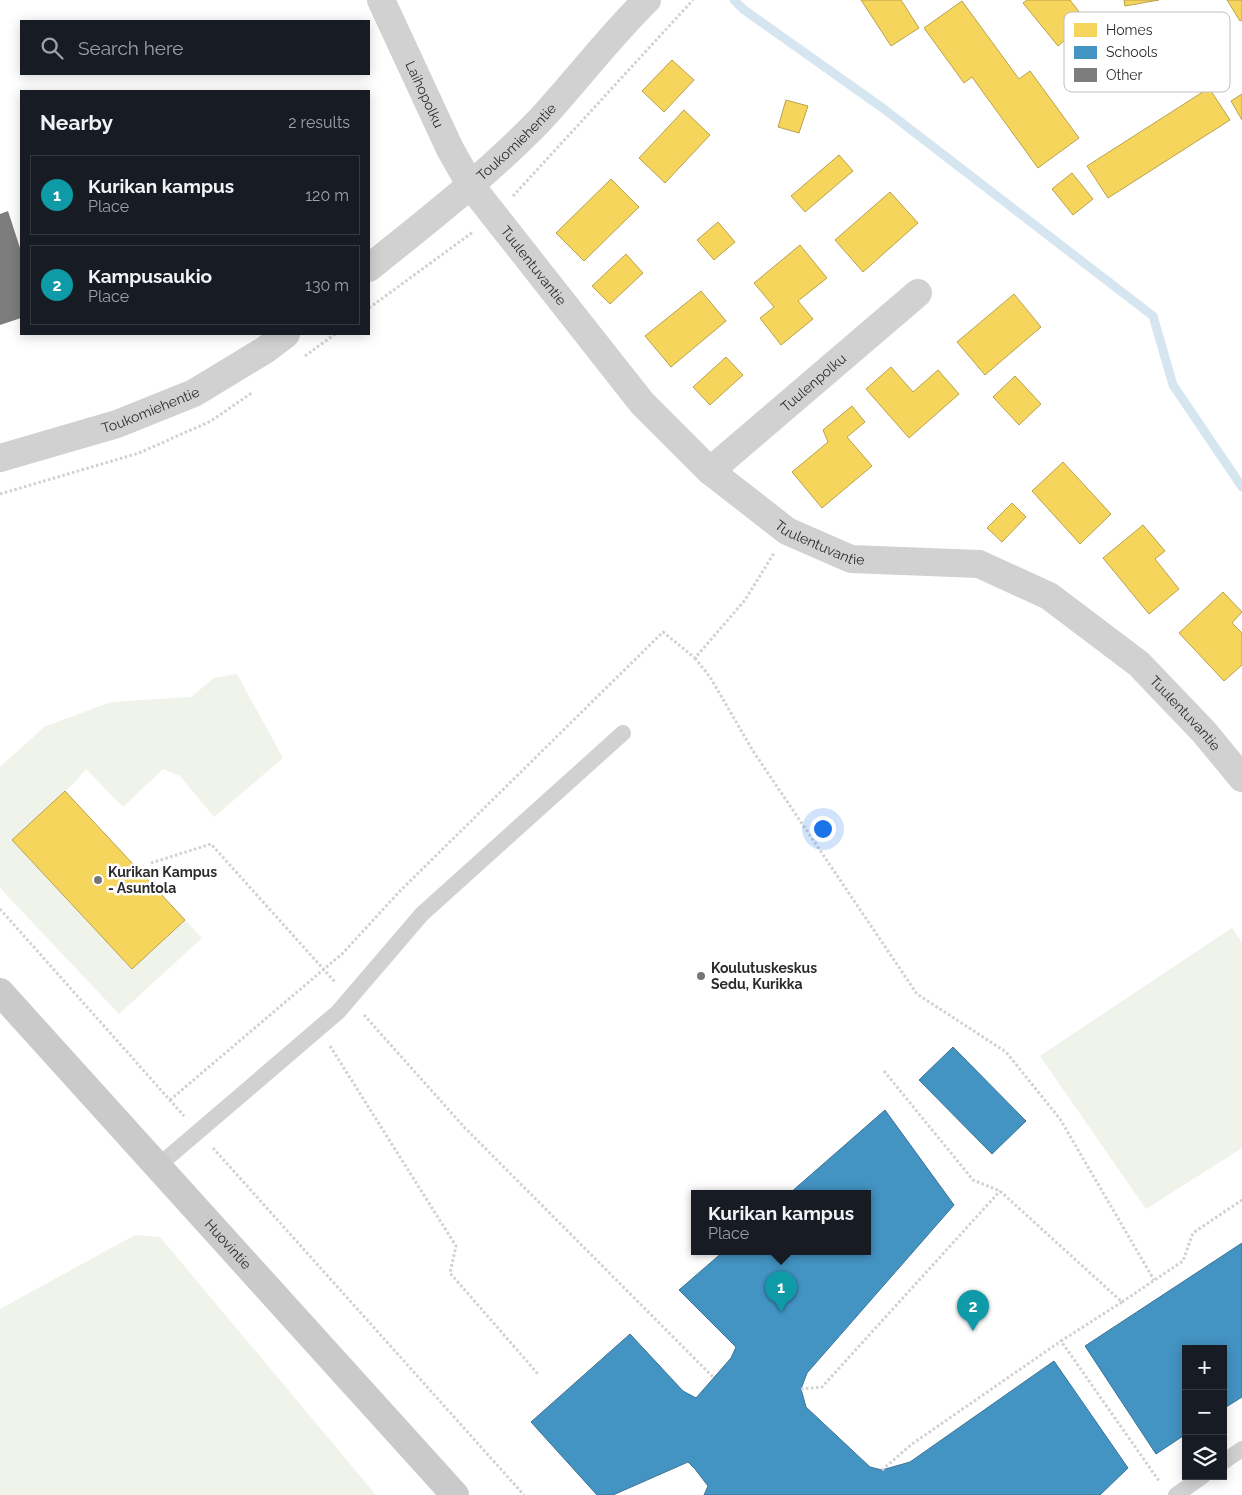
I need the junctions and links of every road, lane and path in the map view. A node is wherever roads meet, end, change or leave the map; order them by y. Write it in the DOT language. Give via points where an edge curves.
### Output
graph roads {
  1 [pos="381,0"];
  2 [pos="647,0"];
  3 [pos="471,186"];
  4 [pos="370,267"];
  5 [pos="918,292"];
  6 [pos="285,335"];
  7 [pos="0,458"];
  8 [pos="710,471"];
  9 [pos="787,531"];
  10 [pos="695,658"];
  11 [pos="623,733"];
  12 [pos="1242,778"];
  13 [pos="151,863"];
  14 [pos="0,909"];
  15 [pos="323,969"];
  16 [pos="0,992"];
  17 [pos="350,999"];
  18 [pos="319,1029"];
  19 [pos="884,1071"];
  20 [pos="170,1100"];
  21 [pos="198,1132"];
  22 [pos="158,1166"];
  23 [pos="1000,1191"];
  24 [pos="1242,1200"];
  25 [pos="1154,1280"];
  26 [pos="1122,1302"];
  27 [pos="1061,1341"];
  28 [pos="538,1374"];
  29 [pos="714,1378"];
  30 [pos="801,1389"];
  31 [pos="1242,1449"];
  32 [pos="1227,1459"];
  33 [pos="882,1470"];
  34 [pos="1194,1480"];
  35 [pos="1170,1491"];
  36 [pos="455,1495"];
  37 [pos="524,1495"];
  1 -- 3 [label="street, Laihopolku" via="450,149"];
  2 -- 3 [label="street, Toukomiehentie" via="541,118"];
  3 -- 4 [label="street, Toukomiehentie"];
  3 -- 8 [label="street, Tuulentuvantie" via="642,403"];
  5 -- 8 [label="street, Tuulenpolku"];
  6 -- 7 [label="street, Toukomiehentie" via="266,350 194,393 117,424"];
  8 -- 9 [label="street, Tuulentuvantie"];
  9 -- 10 [label="path" via="745,600"];
  9 -- 12 [label="street, Tuulentuvantie" via="851,559 979,564 1049,596 1139,664 1204,732"];
  10 -- 15 [label="path" via="663,632"];
  10 -- 25 [label="path" via="710,677 753,751 917,994 1006,1052 1060,1119"];
  11 -- 17 [label="lane" via="422,914"];
  13 -- 15 [label="path" via="211,844"];
  14 -- 20 [label="path"];
  15 -- 17 [label="path"];
  15 -- 20 [label="path"];
  16 -- 22 [label="main road, Huovintie"];
  17 -- 18 [label="lane"];
  17 -- 29 [label="path" via="465,1128"];
  18 -- 21 [label="lane"];
  18 -- 28 [label="path" via="456,1246 450,1272"];
  19 -- 23 [label="path" via="973,1180"];
  20 -- 21 [label="path"];
  21 -- 22 [label="lane"];
  21 -- 37 [label="path"];
  22 -- 36 [label="main road, Huovintie"];
  23 -- 26 [label="path"];
  23 -- 30 [label="path" via="822,1387"];
  24 -- 25 [label="path" via="1193,1233 1183,1260"];
  25 -- 26 [label="path"];
  26 -- 27 [label="path"];
  27 -- 33 [label="path" via="912,1444"];
  27 -- 35 [label="path"];
  31 -- 32 [label="lane"];
  34 -- 35 [label="lane"];
}
